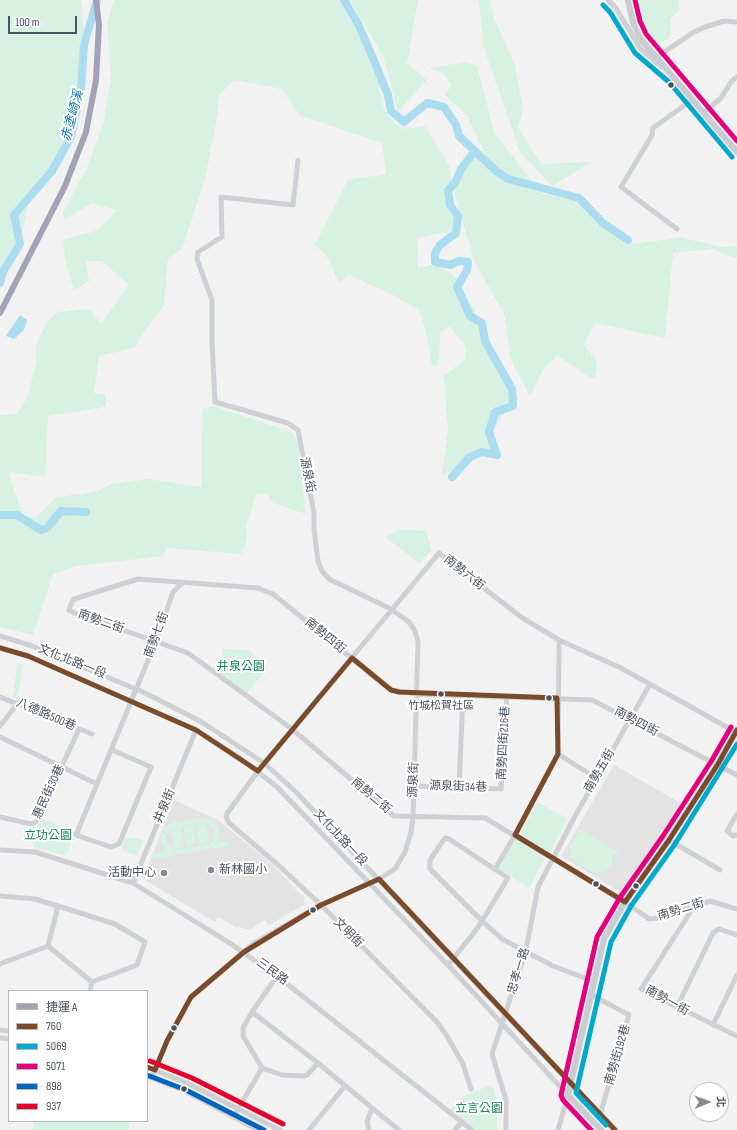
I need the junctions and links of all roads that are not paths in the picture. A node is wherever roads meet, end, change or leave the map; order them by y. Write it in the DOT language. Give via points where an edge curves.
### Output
graph roads {
  1 [pos="608,0"];
  2 [pos="628,0"];
  3 [pos="737,22"];
  4 [pos="655,58"];
  5 [pos="737,77"];
  6 [pos="692,100"];
  7 [pos="703,113"];
  8 [pos="737,152"];
  9 [pos="298,160"];
  10 [pos="677,228"];
  11 [pos="181,584"];
  12 [pos="391,609"];
  13 [pos="69,610"];
  14 [pos="0,636"];
  15 [pos="558,640"];
  16 [pos="156,641"];
  17 [pos="0,648"];
  18 [pos="352,658"];
  19 [pos="650,684"];
  20 [pos="136,689"];
  21 [pos="417,694"];
  22 [pos="463,695"];
  23 [pos="506,696"];
  24 [pos="0,697"];
  25 [pos="557,698"];
  26 [pos="131,702"];
  27 [pos="18,703"];
  28 [pos="630,720"];
  29 [pos="0,726"];
  30 [pos="292,728"];
  31 [pos="79,729"];
  32 [pos="196,730"];
  33 [pos="736,731"];
  34 [pos="92,734"];
  35 [pos="0,737"];
  36 [pos="112,750"];
  37 [pos="558,754"];
  38 [pos="264,763"];
  39 [pos="718,764"];
  40 [pos="61,766"];
  41 [pos="258,771"];
  42 [pos="737,775"];
  43 [pos="596,778"];
  44 [pos="97,784"];
  45 [pos="414,786"];
  46 [pos="459,787"];
  47 [pos="501,789"];
  48 [pos="737,814"];
  49 [pos="0,817"];
  50 [pos="413,817"];
  51 [pos="515,835"];
  52 [pos="737,835"];
  53 [pos="669,840"];
  54 [pos="0,850"];
  55 [pos="552,859"];
  56 [pos="495,870"];
  57 [pos="720,870"];
  58 [pos="379,879"];
  59 [pos="133,883"];
  60 [pos="369,883"];
  61 [pos="0,896"];
  62 [pos="625,902"];
  63 [pos="321,905"];
  64 [pos="695,905"];
  65 [pos="58,906"];
  66 [pos="737,909"];
  67 [pos="482,921"];
  68 [pos="736,933"];
  69 [pos="48,946"];
  70 [pos="526,950"];
  71 [pos="244,952"];
  72 [pos="455,959"];
  73 [pos="0,964"];
  74 [pos="448,965"];
  75 [pos="737,975"];
  76 [pos="278,976"];
  77 [pos="593,981"];
  78 [pos="92,982"];
  79 [pos="90,990"];
  80 [pos="590,994"];
  81 [pos="677,1007"];
  82 [pos="252,1012"];
  83 [pos="506,1014"];
  84 [pos="502,1023"];
  85 [pos="713,1024"];
  86 [pos="737,1036"];
  87 [pos="318,1063"];
  88 [pos="148,1067"];
  89 [pos="262,1068"];
  90 [pos="155,1070"];
  91 [pos="150,1076"];
  92 [pos="570,1084"];
  93 [pos="345,1086"];
  94 [pos="471,1089"];
  95 [pos="568,1095"];
  96 [pos="372,1108"];
  97 [pos="238,1109"];
  98 [pos="600,1114"];
  99 [pos="234,1116"];
  100 [pos="462,1122"];
  101 [pos="258,1130"];
  102 [pos="280,1130"];
  103 [pos="309,1130"];
  104 [pos="369,1130"];
  105 [pos="399,1130"];
  106 [pos="455,1130"];
  107 [pos="472,1130"];
  108 [pos="506,1130"];
  109 [pos="558,1130"];
  110 [pos="601,1130"];
  111 [pos="615,1130"];
  1 -- 4 [label="street" via="616,8 640,48"];
  2 -- 4 [label="main road" via="633,23 640,38"];
  3 -- 4 [label="street" via="724,21 705,27"];
  4 -- 6 [label="main road"];
  5 -- 7 [label="street" via="721,98"];
  6 -- 7 [label="main road"];
  6 -- 10 [label="street" via="653,128 652,135 620,187"];
  7 -- 8 [label="main road"];
  9 -- 12 [label="street, 源泉街" via="293,205 221,197 222,237 198,252 197,259 212,300 215,402 288,423 298,430 314,513 318,561 322,571 328,579"];
  11 -- 13 [label="street, 南勢四街" via="138,579 74,598"];
  11 -- 16 [label="street, 南勢七街" via="173,592"];
  11 -- 18 [label="street, 南勢四街" via="258,588 273,594"];
  12 -- 15 [label="street, 南勢六街" via="439,553 521,617"];
  12 -- 18 [label="street, 南勢六街"];
  12 -- 21 [label="street, 源泉街" via="409,622 415,631 418,642"];
  13 -- 16 [label="street, 南勢二街"];
  14 -- 20 [label="street, 文化北路一段" via="32,646"];
  15 -- 19 [label="street, 南勢六街"];
  15 -- 25 [label="street"];
  16 -- 20 [label="street, 南勢七街"];
  16 -- 30 [label="street, 南勢二街" via="188,653"];
  17 -- 26 [label="street, 文化北路一段" via="28,656"];
  18 -- 21 [label="street, 南勢四街" via="391,690"];
  18 -- 30 [label="street, 南勢六街"];
  19 -- 28 [label="street, 南勢五街"];
  19 -- 33 [label="street, 南勢六街"];
  20 -- 26 [label="street, 南勢七街"];
  20 -- 38 [label="street, 文化北路一段" via="200,722"];
  21 -- 22 [label="street, 南勢四街"];
  21 -- 45 [label="street, 源泉街"];
  22 -- 23 [label="street, 南勢四街"];
  22 -- 46 [label="street"];
  23 -- 25 [label="street, 南勢四街"];
  23 -- 47 [label="street, 南勢四街216巷"];
  24 -- 27 [label="street, 八德路500巷"];
  25 -- 28 [label="street, 南勢四街" via="592,700"];
  25 -- 37 [label="street"];
  26 -- 32 [label="street, 文化北路一段"];
  26 -- 36 [label="street, 南勢七街"];
  27 -- 29 [label="street"];
  27 -- 31 [label="street, 八德路500巷"];
  28 -- 39 [label="street, 南勢四街"];
  28 -- 43 [label="street, 南勢五街"];
  30 -- 38 [label="street, 南勢六街"];
  30 -- 50 [label="street, 南勢二街" via="394,816"];
  31 -- 34 [label="street, 八德路500巷"];
  31 -- 40 [label="street, 惠民街30巷"];
  32 -- 41 [label="street, 文化北路一段"];
  32 -- 59 [label="street, 井泉街"];
  33 -- 39 [label="main road"];
  35 -- 40 [label="street"];
  36 -- 44 [label="street, 南勢七街"];
  36 -- 44 [label="street, 南勢七街" via="151,767 119,844 115,846 108,846 76,834"];
  37 -- 43 [label="street"];
  37 -- 51 [label="street"];
  38 -- 41 [label="street, 南勢六街"];
  38 -- 58 [label="street, 文化北路一段" via="296,792"];
  39 -- 42 [label="street, 南勢四街"];
  39 -- 53 [label="main road"];
  40 -- 44 [label="street"];
  40 -- 49 [label="street, 惠民街30巷" via="36,822 31,824"];
  41 -- 60 [label="street, 文化北路一段" via="281,790"];
  41 -- 63 [label="street, 文明街" via="228,812 227,820"];
  43 -- 55 [label="street, 南勢五街"];
  45 -- 46 [label="street, 源泉街34巷"];
  45 -- 50 [label="street, 源泉街"];
  46 -- 47 [label="street, 源泉街34巷"];
  48 -- 52 [label="street" via="727,831 733,836"];
  50 -- 51 [label="street, 南勢二街" via="485,818"];
  50 -- 58 [label="street, 源泉街" via="409,843 401,861 395,869"];
  51 -- 55 [label="street, 南勢二街"];
  51 -- 56 [label="street"];
  53 -- 57 [label="street"];
  53 -- 62 [label="main road"];
  54 -- 59 [label="street, 三民路" via="35,852"];
  55 -- 62 [label="street, 南勢二街"];
  55 -- 70 [label="street, 忠孝一路" via="538,887"];
  56 -- 67 [label="street" via="508,878"];
  56 -- 67 [label="street" via="445,838 430,860 430,869"];
  58 -- 60 [label="street, 源泉街"];
  58 -- 72 [label="street, 文化北路一段"];
  59 -- 71 [label="street, 三民路"];
  60 -- 63 [label="street, 源泉街"];
  60 -- 74 [label="street, 文化北路一段"];
  61 -- 65 [label="street" via="35,900"];
  62 -- 64 [label="street, 南勢二街" via="649,919"];
  62 -- 77 [label="main road" via="604,939"];
  63 -- 71 [label="street, 源泉街"];
  63 -- 94 [label="street, 文明街" via="437,1022 463,1064"];
  64 -- 66 [label="street, 南勢二街" via="710,901"];
  64 -- 81 [label="street, 南勢一街" via="641,989"];
  65 -- 69 [label="street"];
  65 -- 78 [label="street" via="115,924 146,942 137,965"];
  67 -- 70 [label="street" via="502,939"];
  67 -- 72 [label="street"];
  68 -- 81 [label="street" via="719,929 713,933"];
  69 -- 73 [label="street"];
  69 -- 78 [label="street"];
  70 -- 77 [label="street" via="553,966"];
  70 -- 83 [label="street, 忠孝一路"];
  71 -- 76 [label="street, 三民路"];
  71 -- 90 [label="street, 源泉街" via="186,1003"];
  72 -- 74 [label="street"];
  72 -- 83 [label="street, 文化北路一段"];
  74 -- 84 [label="street, 文化北路一段"];
  75 -- 85 [label="street"];
  76 -- 82 [label="street"];
  76 -- 100 [label="street, 三民路"];
  77 -- 80 [label="main road"];
  78 -- 79 [label="street"];
  80 -- 92 [label="main road"];
  80 -- 98 [label="street, 南勢街192巷" via="629,1015"];
  81 -- 85 [label="street, 南勢一街"];
  82 -- 87 [label="street"];
  82 -- 89 [label="street" via="243,1028 243,1036"];
  83 -- 84 [label="street, 忠孝一路"];
  83 -- 92 [label="street, 文化北路一段"];
  84 -- 95 [label="street, 文化北路一段"];
  84 -- 108 [label="street, 忠孝一路" via="492,1054 506,1100"];
  85 -- 86 [label="street, 南勢一街"];
  87 -- 89 [label="street" via="303,1076 282,1075"];
  87 -- 93 [label="street"];
  88 -- 90 [label="street"];
  89 -- 97 [label="street"];
  90 -- 91 [label="street, 源泉街"];
  90 -- 97 [label="street"];
  91 -- 99 [label="street"];
  92 -- 95 [label="main road"];
  92 -- 98 [label="main road, 文化北路一段"];
  93 -- 96 [label="street"];
  93 -- 103 [label="street"];
  95 -- 109 [label="street"];
  95 -- 110 [label="main road, 文化北路一段"];
  96 -- 104 [label="street" via="367,1122"];
  96 -- 105 [label="street"];
  97 -- 99 [label="street"];
  97 -- 102 [label="street"];
  98 -- 111 [label="main road, 文化北路一段"];
  99 -- 101 [label="street"];
  100 -- 106 [label="street"];
  100 -- 107 [label="street, 三民路"];
}
